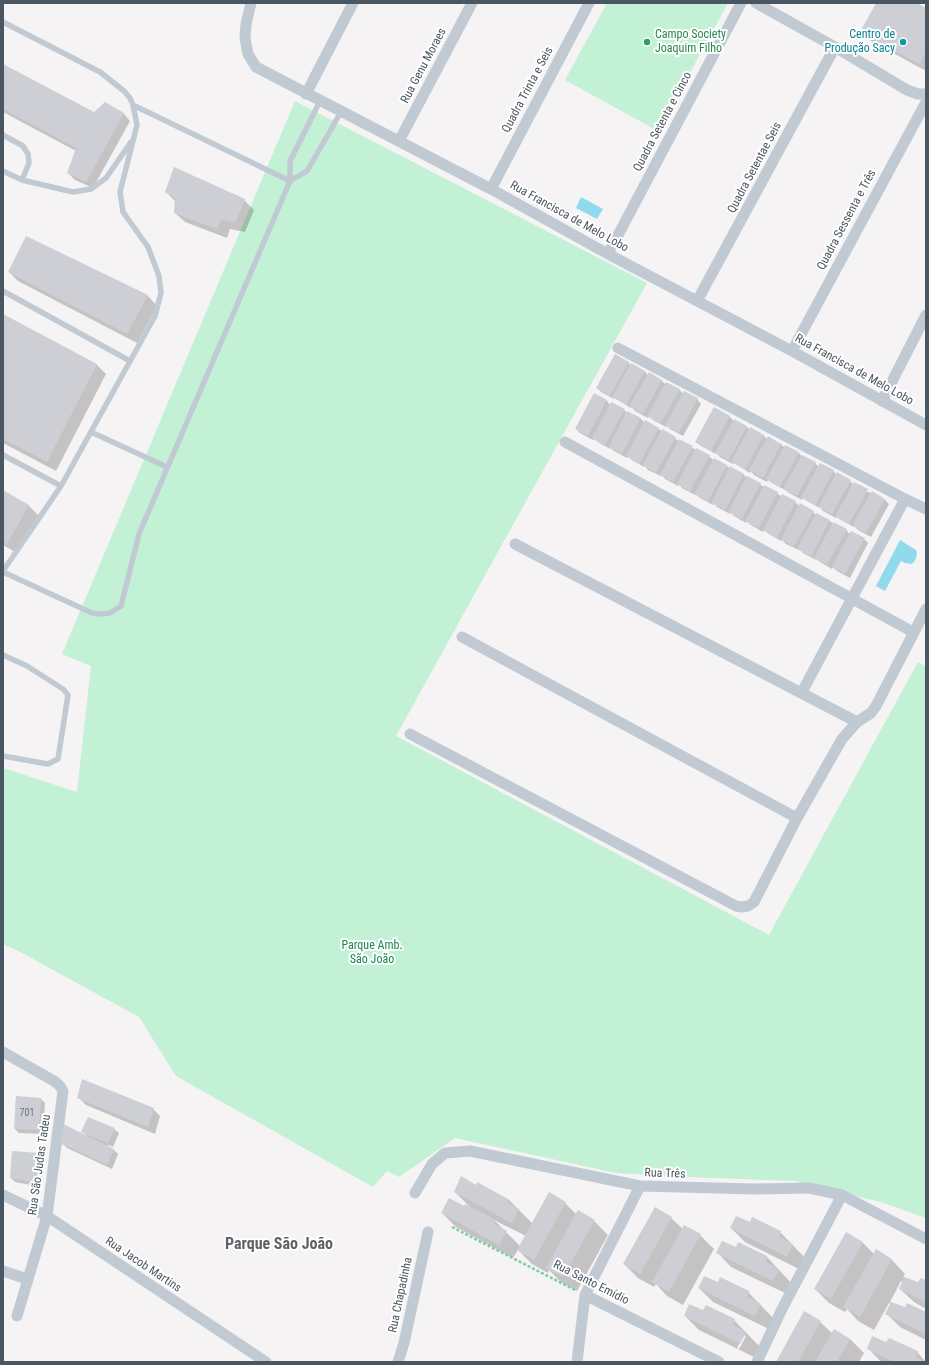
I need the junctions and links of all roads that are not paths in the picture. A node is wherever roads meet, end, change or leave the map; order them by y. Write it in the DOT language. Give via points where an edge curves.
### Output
graph roads {
  1 [pos="250,3"];
  2 [pos="353,3"];
  3 [pos="472,3"];
  4 [pos="589,3"];
  5 [pos="741,3"];
  6 [pos="756,3"];
  7 [pos="3,22"];
  8 [pos="835,47"];
  9 [pos="306,94"];
  10 [pos="926,94"];
  11 [pos="320,101"];
  12 [pos="926,102"];
  13 [pos="133,105"];
  14 [pos="341,112"];
  15 [pos="3,135"];
  16 [pos="133,138"];
  17 [pos="399,141"];
  18 [pos="3,172"];
  19 [pos="22,180"];
  20 [pos="290,181"];
  21 [pos="491,189"];
  22 [pos="608,254"];
  23 [pos="3,291"];
  24 [pos="697,301"];
  25 [pos="926,315"];
  26 [pos="618,348"];
  27 [pos="792,351"];
  28 [pos="130,361"];
  29 [pos="882,401"];
  30 [pos="926,425"];
  31 [pos="91,432"];
  32 [pos="565,442"];
  33 [pos="3,455"];
  34 [pos="167,467"];
  35 [pos="61,486"];
  36 [pos="905,499"];
  37 [pos="926,509"];
  38 [pos="515,544"];
  39 [pos="3,571"];
  40 [pos="852,599"];
  41 [pos="926,609"];
  42 [pos="913,632"];
  43 [pos="462,637"];
  44 [pos="3,655"];
  45 [pos="802,692"];
  46 [pos="857,722"];
  47 [pos="410,734"];
  48 [pos="3,756"];
  49 [pos="797,818"];
  50 [pos="3,1052"];
  51 [pos="640,1186"];
  52 [pos="415,1193"];
  53 [pos="3,1195"];
  54 [pos="842,1195"];
  55 [pos="47,1216"];
  56 [pos="428,1232"];
  57 [pos="926,1240"];
  58 [pos="3,1271"];
  59 [pos="27,1279"];
  60 [pos="585,1295"];
  61 [pos="17,1316"];
  62 [pos="266,1362"];
  63 [pos="398,1362"];
  64 [pos="577,1362"];
  65 [pos="719,1362"];
  66 [pos="757,1362"];
  1 -- 9 [label="street, Rua Francisca de Melo Lobo" via="245,38 248,54 256,67"];
  2 -- 9 [label="street"];
  3 -- 17 [label="street, Rua Genu Moraes"];
  4 -- 21 [label="street, Quadra Trinta e Seis"];
  5 -- 22 [label="street, Quadra Setenta e Cinco"];
  6 -- 8 [label="street"];
  7 -- 13 [label="lane" via="100,72 124,91"];
  8 -- 10 [label="street" via="907,90"];
  8 -- 24 [label="street, Quadra Setentae Seis"];
  9 -- 11 [label="street, Rua Francisca de Melo Lobo"];
  11 -- 14 [label="street, Rua Francisca de Melo Lobo"];
  11 -- 20 [label="lane" via="290,161"];
  12 -- 27 [label="street, Quadra Sessenta e Três"];
  13 -- 16 [label="lane" via="137,125"];
  13 -- 20 [label="lane"];
  14 -- 17 [label="street, Rua Francisca de Melo Lobo"];
  14 -- 20 [label="lane" via="307,171"];
  15 -- 19 [label="lane" via="23,146 28,154 29,163"];
  16 -- 19 [label="lane" via="106,178 91,189 73,192"];
  16 -- 28 [label="lane" via="120,192 122,212 148,247 159,276 161,293 155,316"];
  17 -- 21 [label="street, Rua Francisca de Melo Lobo"];
  18 -- 19 [label="lane"];
  20 -- 34 [label="lane"];
  21 -- 22 [label="street, Rua Francisca de Melo Lobo"];
  22 -- 24 [label="street, Rua Francisca de Melo Lobo"];
  23 -- 28 [label="lane"];
  24 -- 27 [label="street, Rua Francisca de Melo Lobo"];
  25 -- 29 [label="street"];
  26 -- 36 [label="street"];
  27 -- 29 [label="street, Rua Francisca de Melo Lobo"];
  28 -- 31 [label="lane"];
  29 -- 30 [label="street, Rua Francisca de Melo Lobo"];
  31 -- 34 [label="lane"];
  31 -- 35 [label="lane"];
  32 -- 40 [label="street"];
  33 -- 35 [label="lane"];
  34 -- 39 [label="lane" via="138,534 121,606 110,613 92,613"];
  35 -- 39 [label="lane"];
  36 -- 37 [label="street"];
  36 -- 40 [label="street"];
  38 -- 45 [label="street"];
  40 -- 42 [label="street"];
  40 -- 45 [label="street"];
  41 -- 42 [label="street"];
  42 -- 46 [label="street" via="876,706 871,713"];
  43 -- 49 [label="street"];
  44 -- 48 [label="lane" via="27,666 63,689 68,695 58,759 48,764"];
  45 -- 46 [label="street"];
  46 -- 49 [label="street" via="842,739"];
  47 -- 49 [label="street" via="736,906 748,906 754,902"];
  50 -- 55 [label="street, Rua São Judas Tadeu" via="54,1081 63,1091"];
  51 -- 52 [label="street, Rua Três" via="470,1151 445,1153 432,1164"];
  51 -- 54 [label="street, Rua Três" via="809,1188"];
  51 -- 60 [label="street"];
  53 -- 55 [label="street, Rua Jacob Martins"];
  54 -- 57 [label="street, Rua Três"];
  54 -- 66 [label="street"];
  55 -- 59 [label="street, Rua São Judas Tadeu"];
  55 -- 62 [label="street, Rua Jacob Martins"];
  56 -- 63 [label="street, Rua Chapadinha"];
  58 -- 59 [label="street"];
  59 -- 61 [label="street, Rua São Judas Tadeu"];
  60 -- 64 [label="street"];
  60 -- 65 [label="street, Rua Santo Emídio"];
}
